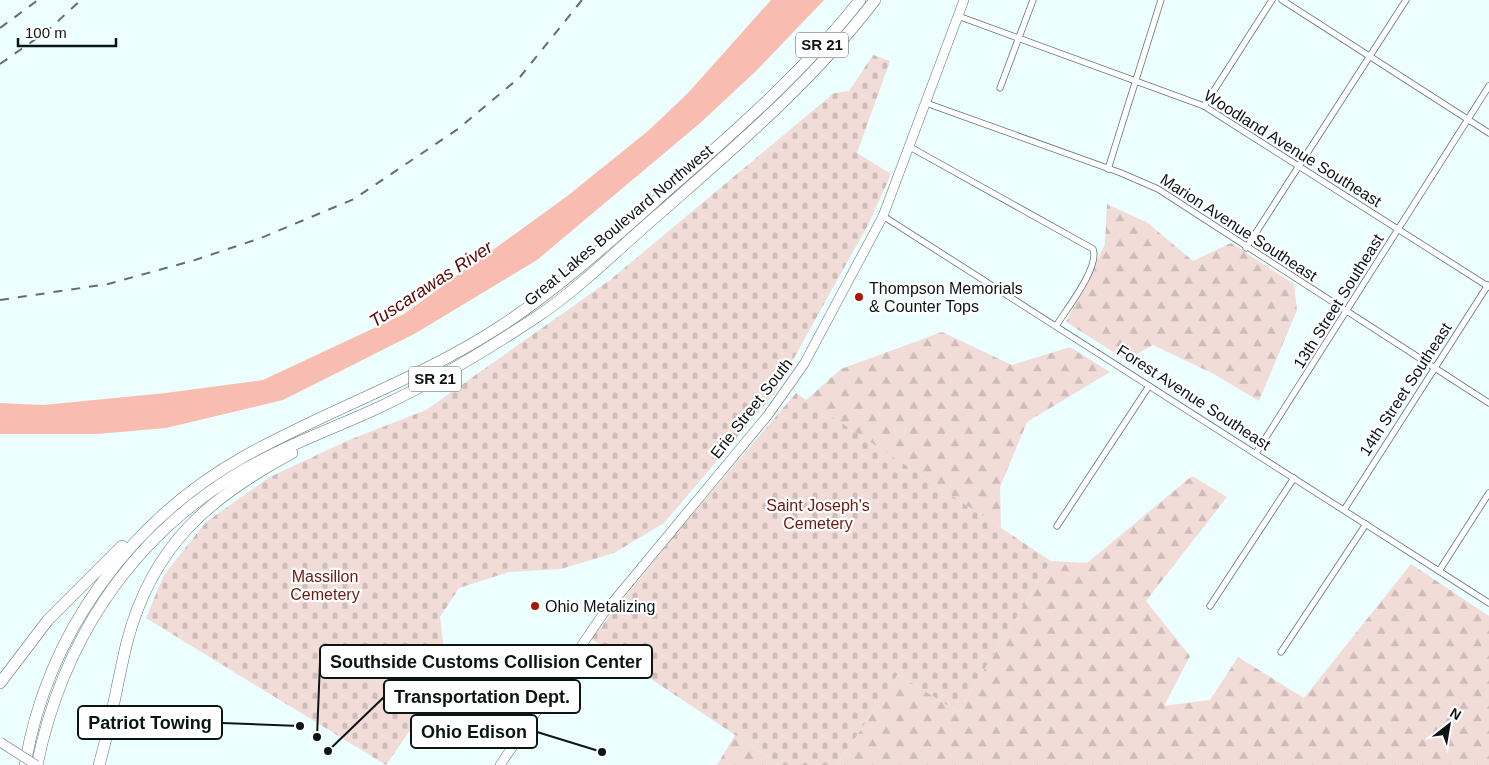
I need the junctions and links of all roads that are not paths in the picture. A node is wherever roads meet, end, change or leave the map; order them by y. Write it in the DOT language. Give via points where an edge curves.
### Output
graph roads {
  1 [pos="850,0"];
  2 [pos="860,0"];
  3 [pos="876,0"];
  4 [pos="964,0"];
  5 [pos="1033,0"];
  6 [pos="1161,0"];
  7 [pos="1272,0"];
  8 [pos="1282,0"];
  9 [pos="1406,0"];
  10 [pos="958,16"];
  11 [pos="1020,38"];
  12 [pos="1369,56"];
  13 [pos="1135,80"];
  14 [pos="1489,86"];
  15 [pos="782,88"];
  16 [pos="1000,88"];
  17 [pos="926,103"];
  18 [pos="1204,106"];
  19 [pos="1468,119"];
  20 [pos="1489,133"];
  21 [pos="910,147"];
  22 [pos="1298,167"];
  23 [pos="1108,169"];
  24 [pos="883,216"];
  25 [pos="1399,230"];
  26 [pos="1246,248"];
  27 [pos="1488,286"];
  28 [pos="1347,312"];
  29 [pos="1056,326"];
  30 [pos="1434,368"];
  31 [pos="1149,386"];
  32 [pos="1489,403"];
  33 [pos="352,418"];
  34 [pos="281,438"];
  35 [pos="1256,453"];
  36 [pos="1294,478"];
  37 [pos="1489,493"];
  38 [pos="1344,510"];
  39 [pos="1366,524"];
  40 [pos="1057,526"];
  41 [pos="1439,571"];
  42 [pos="1489,603"];
  43 [pos="1210,606"];
  44 [pos="1281,652"];
  45 [pos="0,682"];
  46 [pos="0,742"];
  47 [pos="25,765"];
  48 [pos="37,765"];
  49 [pos="99,765"];
  50 [pos="500,765"];
  1 -- 15 [label="highway" via="797,64"];
  2 -- 15 [label="highway, Great Lakes Boulevard Northwest / SR 21"];
  3 -- 33 [label="highway, Great Lakes Boulevard Northwest / SR 21" via="846,37 782,104 564,296 469,360"];
  4 -- 10 [label="main road, Erie Street South"];
  5 -- 11 [label="street"];
  6 -- 13 [label="street"];
  7 -- 18 [label="street"];
  8 -- 12 [label="street"];
  9 -- 12 [label="street"];
  10 -- 11 [label="street, Woodland Avenue Southeast"];
  10 -- 17 [label="main road, Erie Street South"];
  11 -- 13 [label="street, Woodland Avenue Southeast"];
  11 -- 16 [label="street"];
  12 -- 19 [label="street"];
  12 -- 22 [label="street"];
  13 -- 18 [label="street, Woodland Avenue Southeast"];
  13 -- 23 [label="street"];
  14 -- 19 [label="street, 13th Street Southeast"];
  15 -- 34 [label="highway, Great Lakes Boulevard Northwest / SR 21" via="594,256 525,310 426,371"];
  17 -- 21 [label="main road, Erie Street South"];
  17 -- 23 [label="street, Marion Avenue Southeast"];
  18 -- 22 [label="street, Woodland Avenue Southeast"];
  19 -- 20 [label="street"];
  19 -- 25 [label="street, 13th Street Southeast"];
  21 -- 24 [label="main road, Erie Street South"];
  21 -- 29 [label="street" via="1093,249 1094,257 1087,277"];
  22 -- 25 [label="street, Woodland Avenue Southeast"];
  22 -- 26 [label="street"];
  23 -- 26 [label="street, Marion Avenue Southeast" via="1158,189"];
  24 -- 29 [label="street, Forest Avenue Southeast"];
  24 -- 50 [label="main road, Erie Street South" via="797,376 603,614"];
  25 -- 27 [label="street, Woodland Avenue Southeast"];
  25 -- 28 [label="street, 13th Street Southeast"];
  26 -- 28 [label="street, Marion Avenue Southeast"];
  27 -- 30 [label="street, 14th Street Southeast"];
  28 -- 30 [label="street, Marion Avenue Southeast"];
  28 -- 35 [label="street, 13th Street Southeast"];
  29 -- 31 [label="street, Forest Avenue Southeast"];
  30 -- 32 [label="street, Marion Avenue Southeast"];
  30 -- 38 [label="street, 14th Street Southeast"];
  31 -- 35 [label="street, Forest Avenue Southeast"];
  31 -- 40 [label="street"];
  33 -- 48 [label="highway, Great Lakes Boulevard Northwest / SR 21" via="234,476 184,511 142,552 98,609 76,646 54,699"];
  33 -- 49 [label="highway" via="226,492 197,517 172,547 149,584 132,624"];
  34 -- 45 [label="highway" via="230,458 163,507 48,620"];
  34 -- 47 [label="highway, Great Lakes Boulevard Northwest / SR 21" via="195,488 159,517 109,571 59,654 38,709"];
  35 -- 36 [label="street, Forest Avenue Southeast"];
  36 -- 38 [label="street, Forest Avenue Southeast"];
  36 -- 43 [label="street"];
  37 -- 41 [label="street"];
  38 -- 39 [label="street, Forest Avenue Southeast"];
  39 -- 41 [label="street, Forest Avenue Southeast"];
  39 -- 44 [label="street"];
  41 -- 42 [label="street, Forest Avenue Southeast"];
  46 -- 48 [label="main road, bridge"];
}
